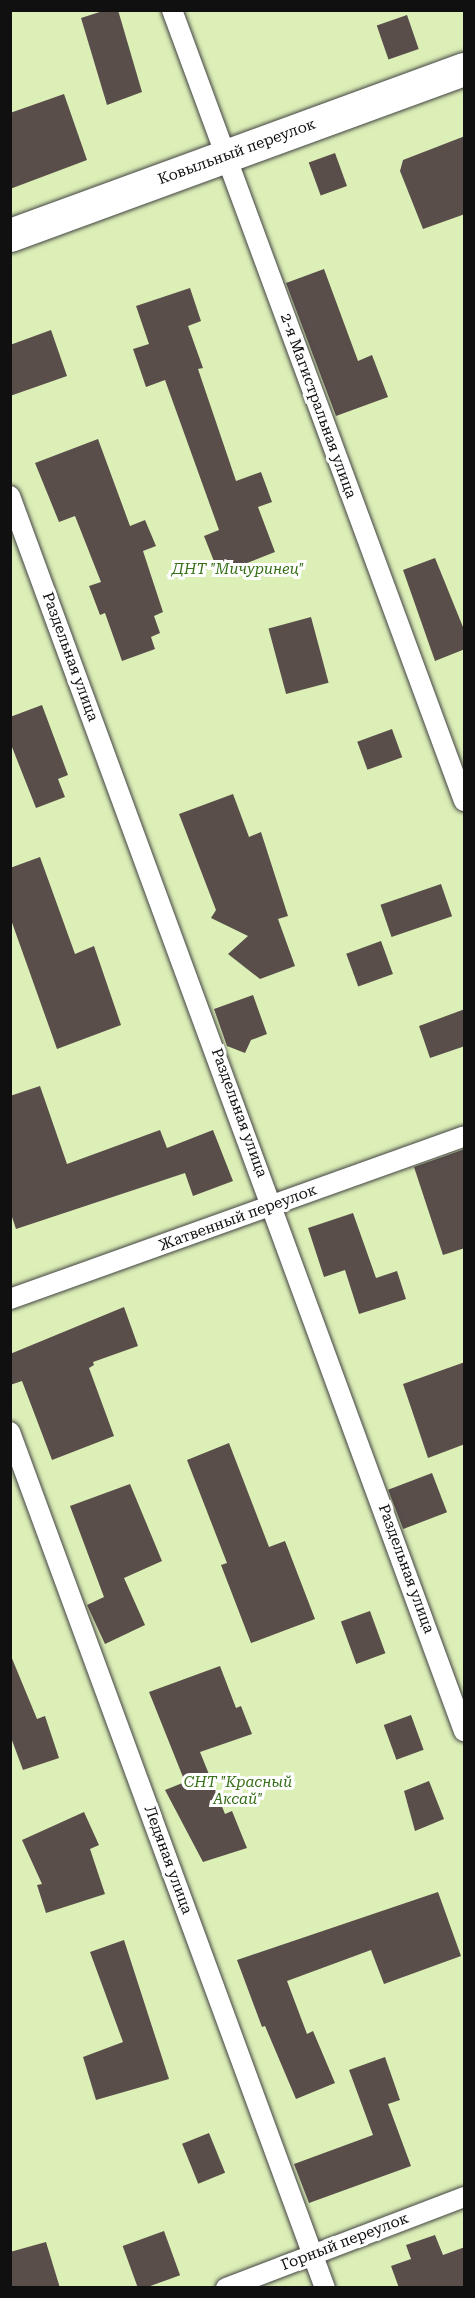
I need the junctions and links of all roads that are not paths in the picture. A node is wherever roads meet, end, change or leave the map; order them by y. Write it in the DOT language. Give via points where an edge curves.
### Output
graph roads {
  1 [pos="172,10"];
  2 [pos="465,69"];
  3 [pos="226,156"];
  4 [pos="10,236"];
  5 [pos="10,496"];
  6 [pos="465,801"];
  7 [pos="465,1136"];
  8 [pos="274,1206"];
  9 [pos="10,1299"];
  10 [pos="10,1432"];
  11 [pos="465,1731"];
  12 [pos="465,2197"];
  13 [pos="312,2255"];
  14 [pos="226,2288"];
  15 [pos="325,2288"];
  1 -- 3 [label="lane, 2-я Магистральная улица"];
  2 -- 3 [label="street, Ковыльный переулок"];
  3 -- 4 [label="street, Ковыльный переулок"];
  3 -- 6 [label="lane, 2-я Магистральная улица"];
  5 -- 8 [label="lane, Раздельная улица"];
  7 -- 8 [label="lane, Жатвенный переулок"];
  8 -- 9 [label="lane, Жатвенный переулок"];
  8 -- 11 [label="lane, Раздельная улица"];
  10 -- 13 [label="lane, Ледяная улица"];
  12 -- 13 [label="lane, Горный переулок"];
  13 -- 14 [label="lane, Горный переулок"];
  13 -- 15 [label="lane, Ледяная улица"];
}
